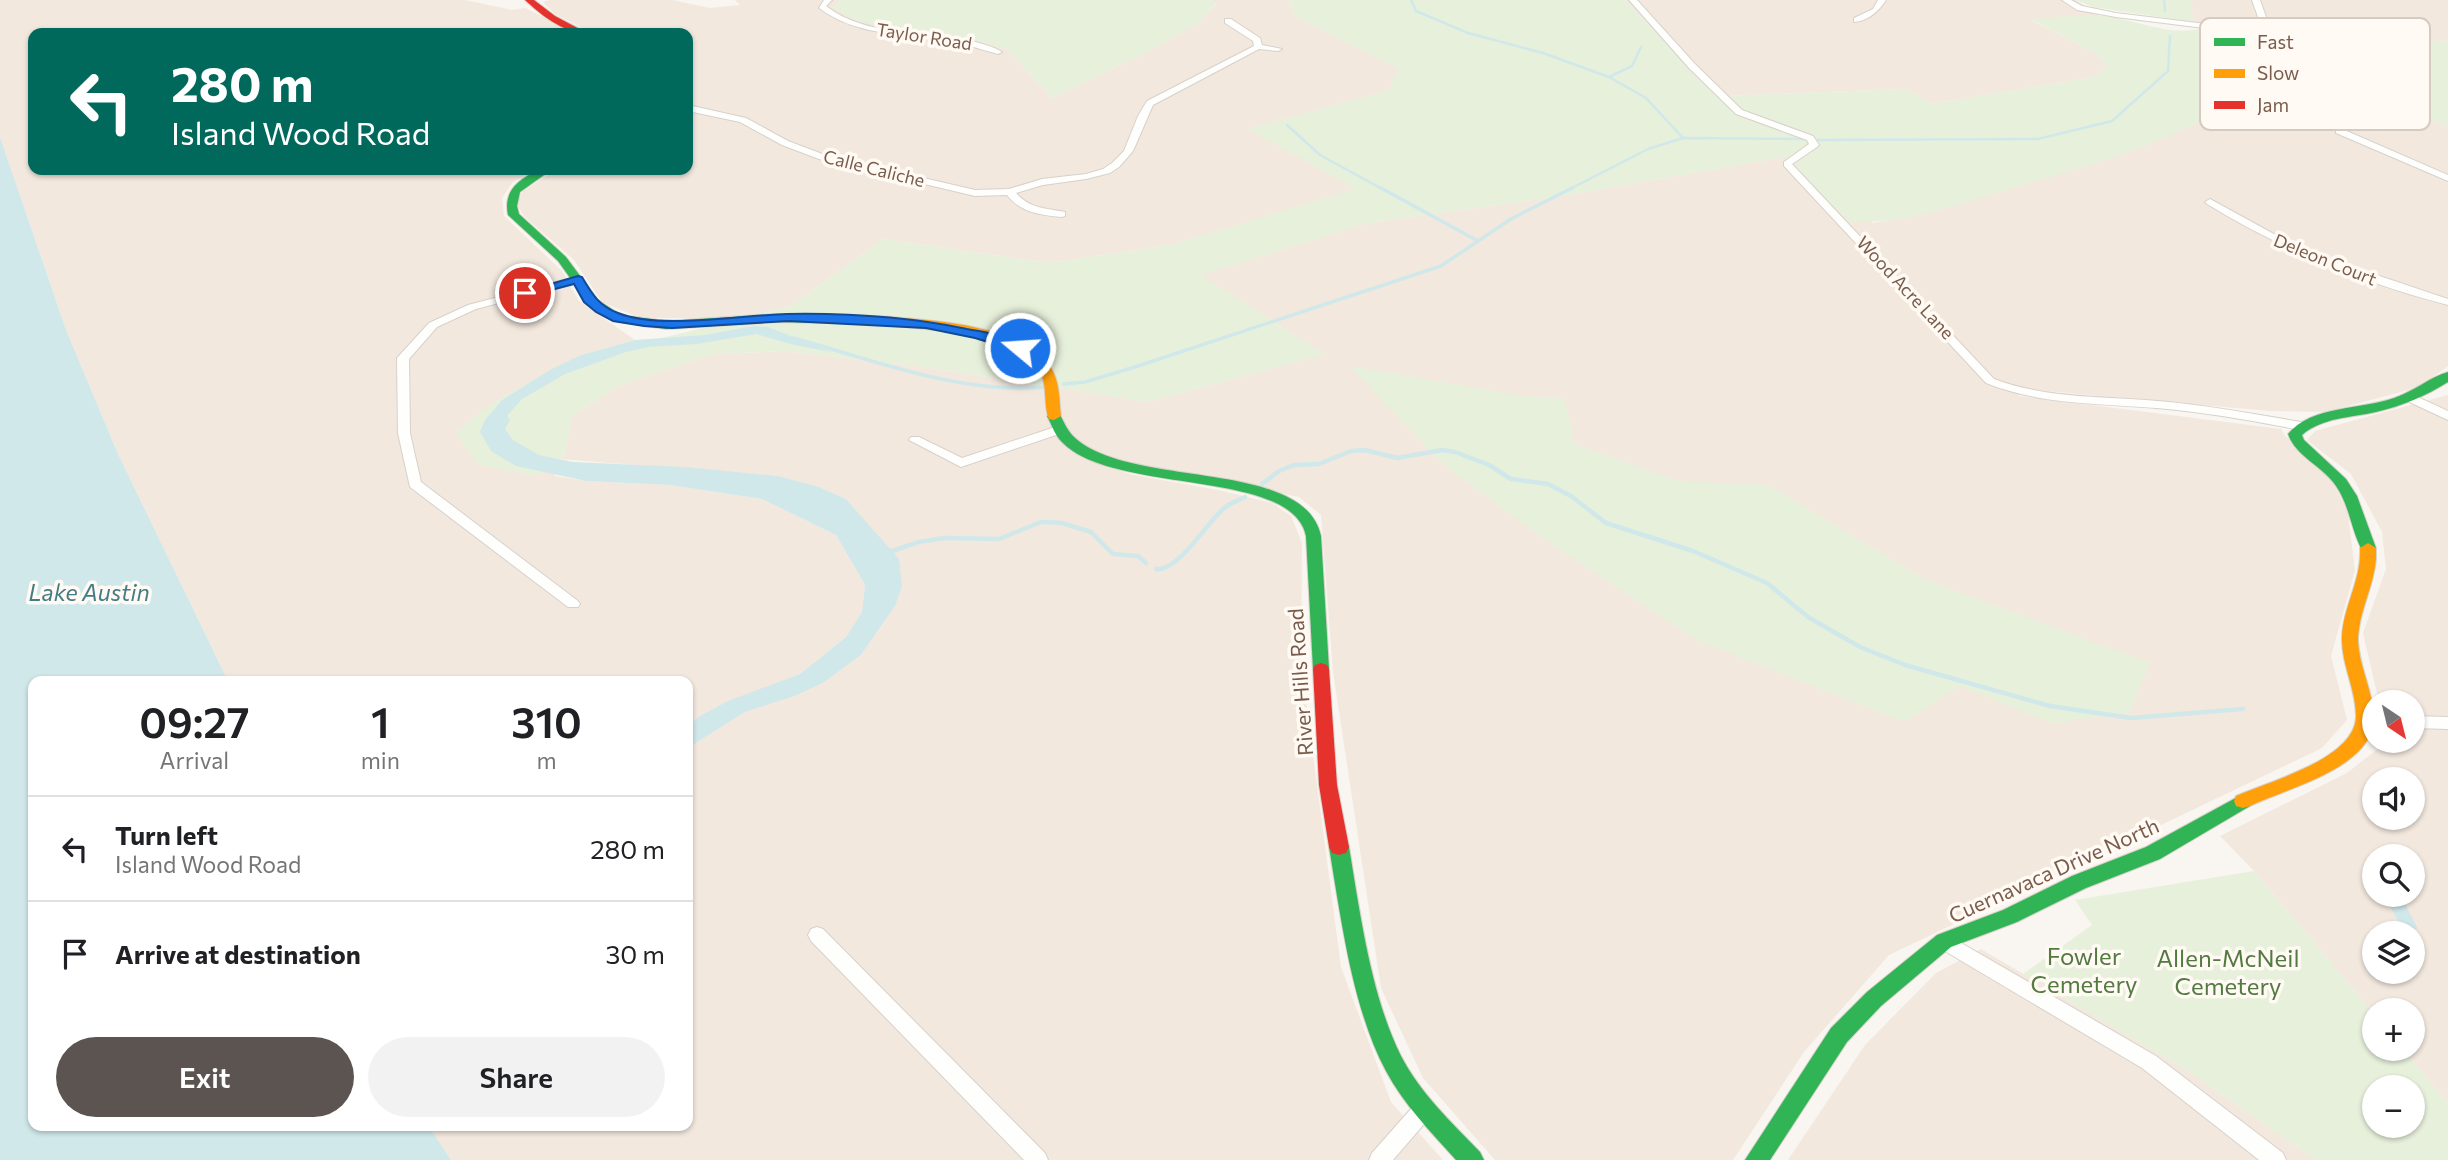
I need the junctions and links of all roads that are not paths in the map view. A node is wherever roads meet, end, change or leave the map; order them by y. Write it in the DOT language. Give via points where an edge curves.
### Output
graph roads {
  1 [pos="529,0"];
  2 [pos="828,0"];
  3 [pos="1633,0"];
  4 [pos="1882,0"];
  5 [pos="2066,0"];
  6 [pos="2256,0"];
  7 [pos="2262,18"];
  8 [pos="1857,20"];
  9 [pos="1228,21"];
  10 [pos="2200,25"];
  11 [pos="573,28"];
  12 [pos="1258,47"];
  13 [pos="1278,49"];
  14 [pos="998,52"];
  15 [pos="693,109"];
  16 [pos="2339,131"];
  17 [pos="537,175"];
  18 [pos="2448,178"];
  19 [pos="1010,192"];
  20 [pos="2210,202"];
  21 [pos="1062,214"];
  22 [pos="578,279"];
  23 [pos="2448,302"];
  24 [pos="2448,376"];
  25 [pos="2409,397"];
  26 [pos="2448,416"];
  27 [pos="2301,426"];
  28 [pos="1058,430"];
  29 [pos="915,440"];
  30 [pos="573,604"];
  31 [pos="2362,694"];
  32 [pos="2426,722"];
  33 [pos="2448,723"];
  34 [pos="2362,736"];
  35 [pos="817,935"];
  36 [pos="1944,941"];
  37 [pos="1424,1109"];
  38 [pos="1038,1160"];
  39 [pos="1380,1160"];
  40 [pos="1472,1160"];
  41 [pos="1757,1160"];
  42 [pos="2276,1160"];
  1 -- 11 [label="street"];
  2 -- 14 [label="street, Taylor Road" via="821,6 855,25 881,32 939,36"];
  3 -- 27 [label="street, Wood Acre Lane" via="1739,112 1810,138 1814,145 1787,164 1990,381 2011,390 2064,398 2142,403"];
  4 -- 8 [label="street" via="1876,10"];
  5 -- 10 [label="street" via="2080,8"];
  6 -- 7 [label="street"];
  9 -- 12 [label="street" via="1257,40"];
  12 -- 13 [label="street"];
  12 -- 19 [label="street, Calle Caliche" via="1150,103 1128,152 1108,170"];
  15 -- 19 [label="street, Calle Caliche" via="743,120 822,157 975,193"];
  16 -- 18 [label="street"];
  17 -- 22 [label="street" via="517,188 509,205"];
  19 -- 21 [label="street" via="1028,209"];
  20 -- 23 [label="street, Deleon Court" via="2308,256"];
  22 -- 28 [label="street" via="588,299 618,318 672,324 789,318 852,321 1034,356 1052,380"];
  22 -- 30 [label="street" via="472,307 433,325 404,358 404,433 415,484"];
  24 -- 25 [label="street"];
  25 -- 26 [label="street"];
  25 -- 27 [label="street"];
  27 -- 31 [label="street, Cuernavaca Drive North" via="2295,434 2298,442 2339,479 2370,550 2370,565 2350,622 2349,651"];
  28 -- 29 [label="street" via="961,463"];
  28 -- 37 [label="street, River Hills Road" via="1077,447 1126,466 1271,494 1286,500 1309,522 1328,785 1357,952 1394,1065"];
  32 -- 33 [label="street"];
  34 -- 36 [label="street, Cuernavaca Drive North" via="2336,760 2257,793 2153,853"];
  35 -- 38 [label="street"];
  36 -- 41 [label="street, Cuernavaca Drive North" via="1839,1035"];
  36 -- 42 [label="street" via="2149,1062"];
  37 -- 39 [label="street"];
  37 -- 40 [label="street, River Hills Road"];
}
